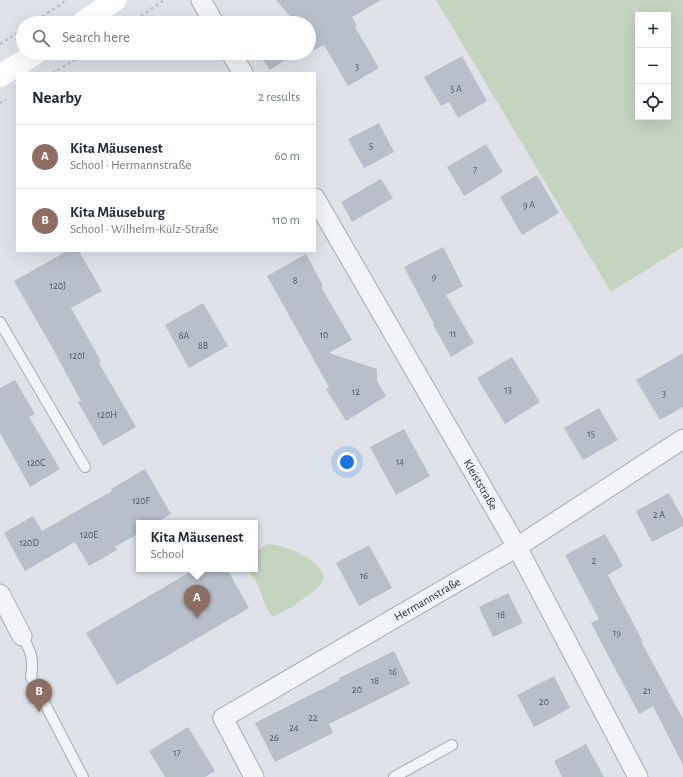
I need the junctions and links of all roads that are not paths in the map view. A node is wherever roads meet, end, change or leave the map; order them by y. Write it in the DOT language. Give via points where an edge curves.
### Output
graph roads {
  1 [pos="115,0"];
  2 [pos="201,0"];
  3 [pos="92,16"];
  4 [pos="210,16"];
  5 [pos="25,60"];
  6 [pos="235,60"];
  7 [pos="242,72"];
  8 [pos="0,76"];
  9 [pos="316,200"];
  10 [pos="0,322"];
  11 [pos="683,439"];
  12 [pos="85,466"];
  13 [pos="517,547"];
  14 [pos="0,594"];
  15 [pos="22,636"];
  16 [pos="452,745"];
  17 [pos="83,777"];
  18 [pos="254,777"];
  19 [pos="394,777"];
  20 [pos="638,777"];
  1 -- 3 [label="street"];
  2 -- 4 [label="street"];
  5 -- 8 [label="street"];
  6 -- 7 [label="street"];
  9 -- 13 [label="street, Kleiststraße"];
  10 -- 12 [label="lane"];
  11 -- 13 [label="street, Hermannstraße"];
  13 -- 18 [label="street, Hermannstraße" via="223,718"];
  13 -- 20 [label="street, Kleiststraße"];
  14 -- 15 [label="street"];
  15 -- 17 [label="lane" via="30,650 32,677"];
  16 -- 19 [label="lane"];
}
